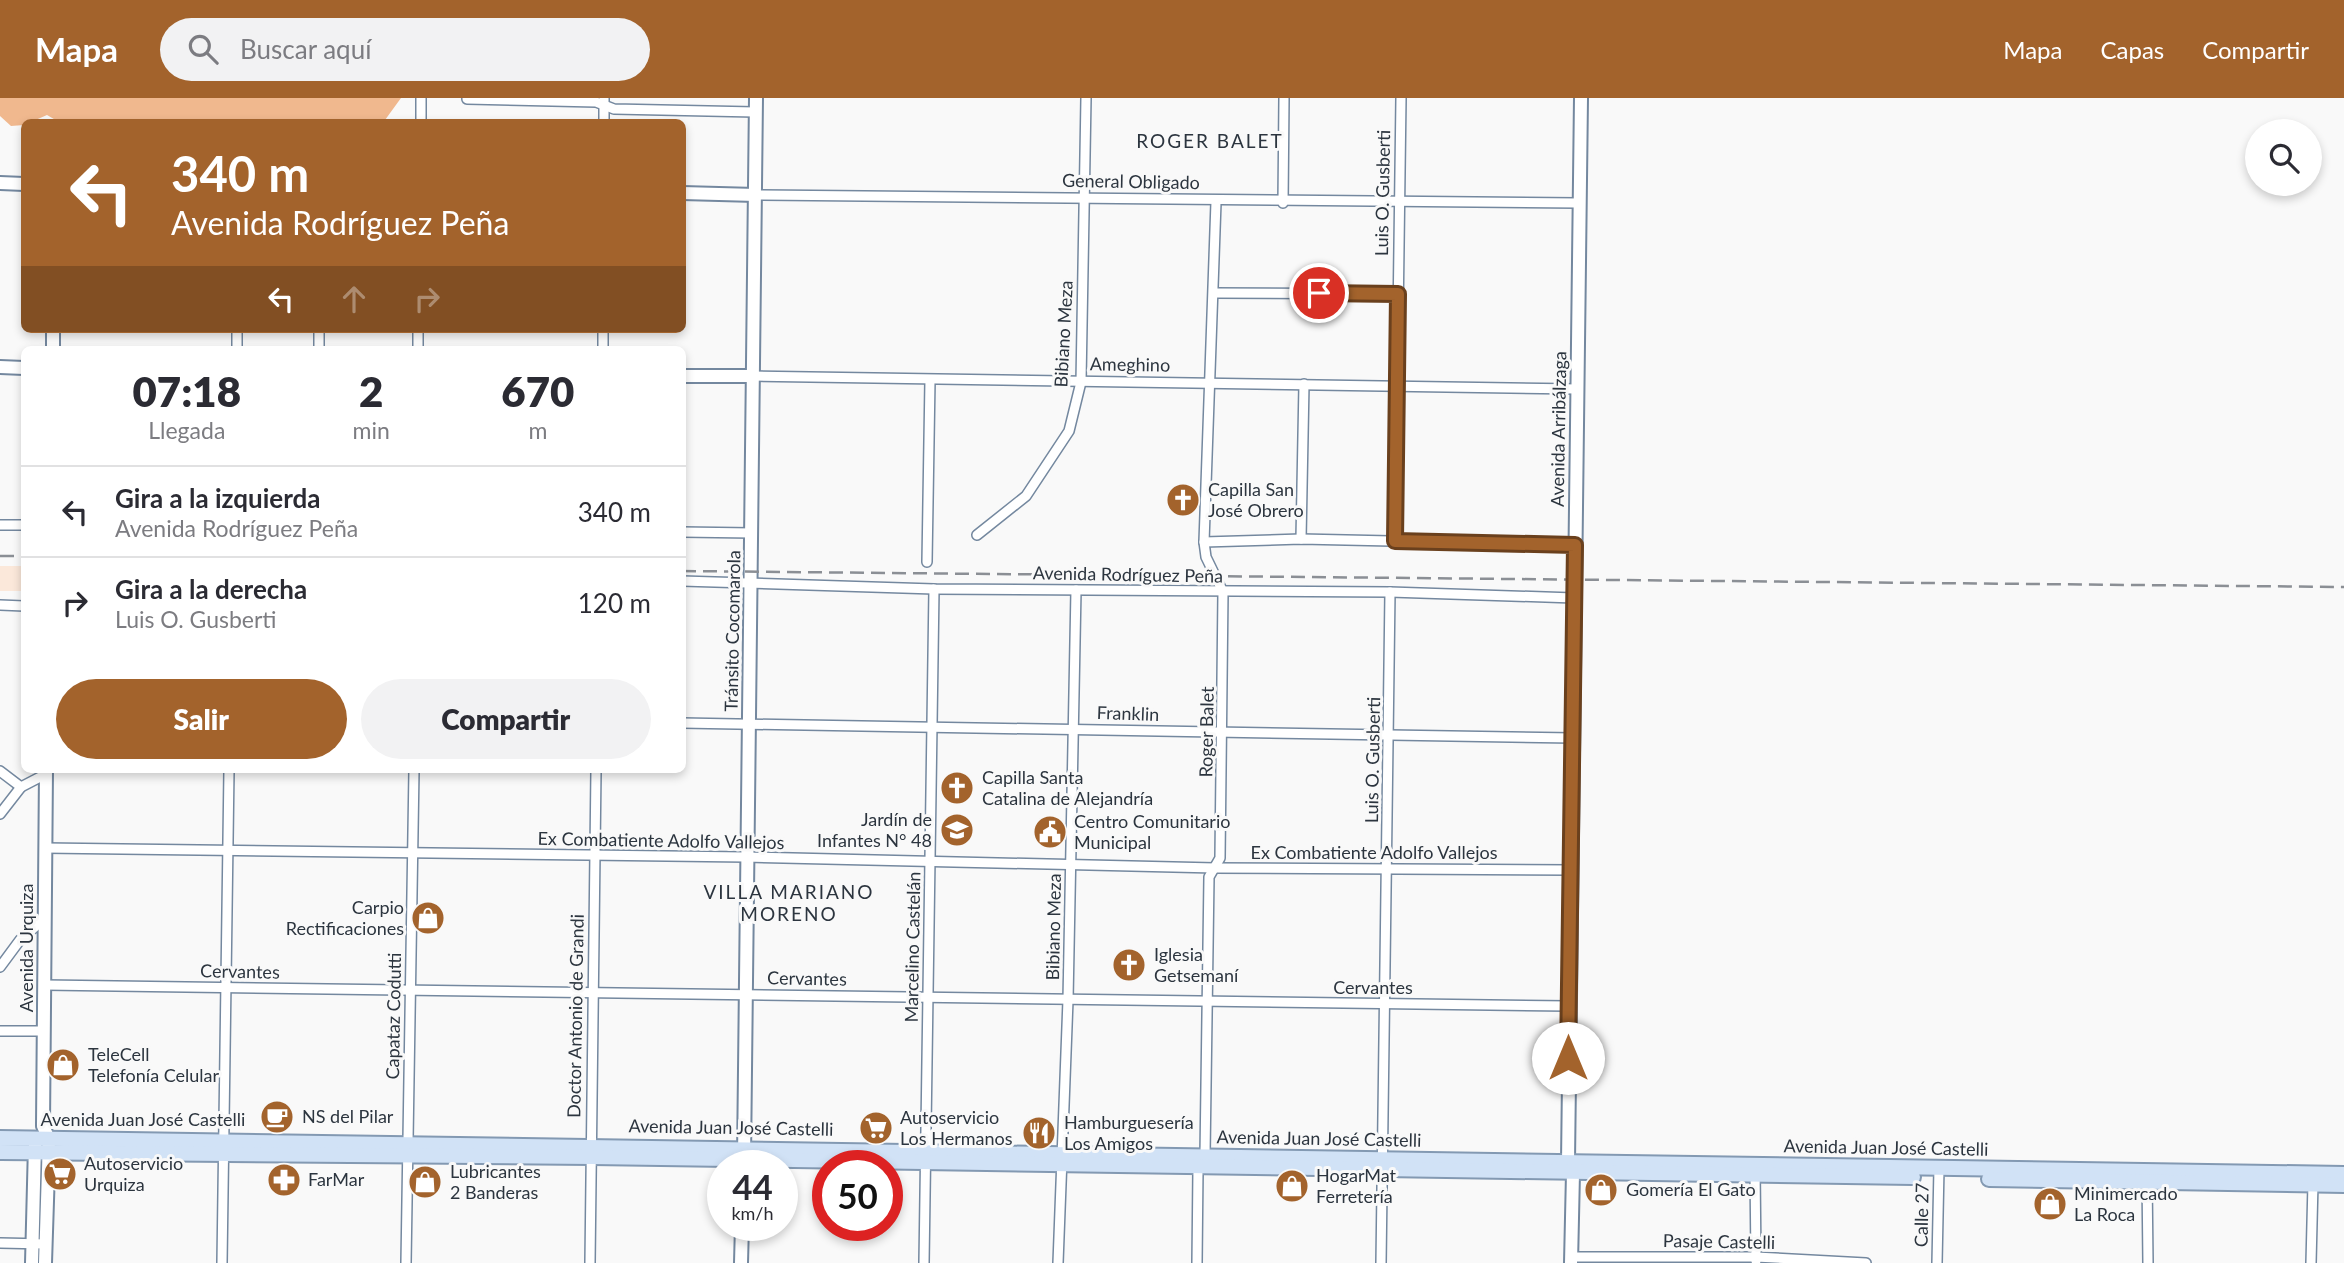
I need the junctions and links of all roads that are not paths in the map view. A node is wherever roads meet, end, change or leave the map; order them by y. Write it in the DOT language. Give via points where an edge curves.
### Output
graph roads {
  1 [pos="421,98"];
  2 [pos="756,98"];
  3 [pos="1086,98"];
  4 [pos="1284,98"];
  5 [pos="1401,98"];
  6 [pos="1581,98"];
  7 [pos="467,99"];
  8 [pos="604,102"];
  9 [pos="755,112"];
  10 [pos="421,119"];
  11 [pos="0,183"];
  12 [pos="21,184"];
  13 [pos="686,193"];
  14 [pos="756,195"];
  15 [pos="1085,199"];
  16 [pos="1399,201"];
  17 [pos="1216,202"];
  18 [pos="1283,202"];
  19 [pos="1578,203"];
  20 [pos="1214,293"];
  21 [pos="1398,294"];
  22 [pos="0,367"];
  23 [pos="21,368"];
  24 [pos="686,376"];
  25 [pos="754,376"];
  26 [pos="930,380"];
  27 [pos="1081,382"];
  28 [pos="1210,383"];
  29 [pos="1304,384"];
  30 [pos="1397,386"];
  31 [pos="1577,389"];
  32 [pos="21,525"];
  33 [pos="0,526"];
  34 [pos="686,532"];
  35 [pos="752,533"];
  36 [pos="977,535"];
  37 [pos="1301,539"];
  38 [pos="1395,541"];
  39 [pos="1204,542"];
  40 [pos="1575,545"];
  41 [pos="928,562"];
  42 [pos="686,581"];
  43 [pos="751,582"];
  44 [pos="934,589"];
  45 [pos="1076,590"];
  46 [pos="1223,592"];
  47 [pos="1390,592"];
  48 [pos="1574,598"];
  49 [pos="0,605"];
  50 [pos="21,606"];
  51 [pos="686,723"];
  52 [pos="749,724"];
  53 [pos="933,729"];
  54 [pos="1073,729"];
  55 [pos="1224,733"];
  56 [pos="1390,735"];
  57 [pos="1573,738"];
  58 [pos="0,771"];
  59 [pos="44,773"];
  60 [pos="46,773"];
  61 [pos="229,773"];
  62 [pos="414,773"];
  63 [pos="596,773"];
  64 [pos="21,787"];
  65 [pos="0,814"];
  66 [pos="45,848"];
  67 [pos="228,851"];
  68 [pos="412,852"];
  69 [pos="746,857"];
  70 [pos="594,858"];
  71 [pos="930,862"];
  72 [pos="1070,864"];
  73 [pos="1388,867"];
  74 [pos="1215,869"];
  75 [pos="1570,870"];
  76 [pos="44,919"];
  77 [pos="0,967"];
  78 [pos="45,985"];
  79 [pos="226,988"];
  80 [pos="411,989"];
  81 [pos="592,993"];
  82 [pos="744,993"];
  83 [pos="928,997"];
  84 [pos="1068,1000"];
  85 [pos="1207,1003"];
  86 [pos="1386,1004"];
  87 [pos="1568,1006"];
  88 [pos="0,1031"];
  89 [pos="44,1031"];
  90 [pos="0,1138"];
  91 [pos="42,1142"];
  92 [pos="224,1147"];
  93 [pos="407,1150"];
  94 [pos="744,1150"];
  95 [pos="591,1151"];
  96 [pos="0,1152"];
  97 [pos="707,1156"];
  98 [pos="798,1158"];
  99 [pos="926,1158"];
  100 [pos="1062,1160"];
  101 [pos="1201,1162"];
  102 [pos="1383,1166"];
  103 [pos="1570,1168"];
  104 [pos="1755,1170"];
  105 [pos="1939,1173"];
  106 [pos="2344,1174"];
  107 [pos="2147,1177"];
  108 [pos="2313,1179"];
  109 [pos="2344,1185"];
  110 [pos="742,1241"];
  111 [pos="0,1243"];
  112 [pos="39,1244"];
  113 [pos="1571,1260"];
  114 [pos="1756,1260"];
  115 [pos="32,1263"];
  116 [pos="45,1263"];
  117 [pos="222,1263"];
  118 [pos="406,1263"];
  119 [pos="590,1263"];
  120 [pos="741,1263"];
  121 [pos="923,1263"];
  122 [pos="1058,1263"];
  123 [pos="1197,1263"];
  124 [pos="1381,1263"];
  125 [pos="1866,1263"];
  126 [pos="1937,1263"];
  127 [pos="2148,1263"];
  128 [pos="2311,1263"];
  1 -- 10 [label="street"];
  2 -- 9 [label="street, Tránsito Cocomarola"];
  3 -- 15 [label="street, Bibiano Meza"];
  4 -- 18 [label="street"];
  5 -- 16 [label="street, Luis O. Gusberti"];
  6 -- 19 [label="street, Avenida Arribálzaga"];
  7 -- 8 [label="street"];
  8 -- 9 [label="street" via="614,109"];
  9 -- 14 [label="street, Tránsito Cocomarola"];
  11 -- 12 [label="street"];
  13 -- 14 [label="street, General Obligado"];
  14 -- 15 [label="street, General Obligado"];
  14 -- 25 [label="street, Tránsito Cocomarola"];
  15 -- 17 [label="street, General Obligado"];
  15 -- 27 [label="street, Bibiano Meza"];
  16 -- 18 [label="street, General Obligado"];
  16 -- 19 [label="street, General Obligado"];
  16 -- 21 [label="street, Luis O. Gusberti"];
  17 -- 18 [label="street, General Obligado"];
  17 -- 20 [label="street, Roger Balet"];
  19 -- 31 [label="street, Avenida Arribálzaga"];
  20 -- 21 [label="street"];
  20 -- 28 [label="street, Roger Balet"];
  21 -- 30 [label="street, Luis O. Gusberti"];
  22 -- 23 [label="street"];
  24 -- 25 [label="street, Ameghino"];
  25 -- 26 [label="street, Ameghino"];
  25 -- 35 [label="street, Tránsito Cocomarola"];
  26 -- 27 [label="street, Ameghino"];
  26 -- 41 [label="street"];
  27 -- 28 [label="street, Ameghino"];
  27 -- 36 [label="street, Bibiano Meza" via="1069,431 1026,496"];
  28 -- 29 [label="street, Ameghino"];
  28 -- 39 [label="street, Roger Balet"];
  29 -- 30 [label="street, Ameghino"];
  29 -- 37 [label="street"];
  30 -- 31 [label="street, Ameghino"];
  30 -- 38 [label="street, Luis O. Gusberti"];
  31 -- 40 [label="street, Avenida Arribálzaga"];
  32 -- 33 [label="street"];
  34 -- 35 [label="street"];
  35 -- 43 [label="street, Tránsito Cocomarola"];
  37 -- 38 [label="street, Avenida Rodríguez Peña"];
  37 -- 39 [label="street, Avenida Rodríguez Peña"];
  38 -- 40 [label="street, Avenida Rodríguez Peña"];
  39 -- 46 [label="street, Roger Balet"];
  40 -- 48 [label="street, Avenida Arribálzaga"];
  42 -- 43 [label="street, Avenida Rodríguez Peña"];
  43 -- 44 [label="street, Avenida Rodríguez Peña"];
  43 -- 52 [label="street, Tránsito Cocomarola"];
  44 -- 45 [label="street, Avenida Rodríguez Peña"];
  44 -- 53 [label="street, Marcelino Castelán"];
  45 -- 46 [label="street, Avenida Rodríguez Peña"];
  45 -- 54 [label="street, Bibiano Meza"];
  46 -- 47 [label="street, Avenida Rodríguez Peña"];
  46 -- 55 [label="street, Roger Balet"];
  47 -- 48 [label="street, Avenida Rodríguez Peña"];
  47 -- 56 [label="street, Luis O. Gusberti"];
  48 -- 57 [label="street, Avenida Arribálzaga"];
  49 -- 50 [label="street"];
  51 -- 52 [label="street, Franklin"];
  52 -- 53 [label="street, Franklin"];
  52 -- 69 [label="street, Tránsito Cocomarola"];
  53 -- 54 [label="street, Franklin"];
  53 -- 71 [label="street, Marcelino Castelán"];
  54 -- 55 [label="street, Franklin"];
  54 -- 72 [label="street, Bibiano Meza"];
  55 -- 56 [label="street, Franklin"];
  55 -- 74 [label="street, Roger Balet" via="1220,858"];
  56 -- 57 [label="street, Franklin"];
  56 -- 73 [label="street, Luis O. Gusberti"];
  57 -- 75 [label="street, Avenida Arribálzaga"];
  58 -- 64 [label="street"];
  59 -- 64 [label="street"];
  60 -- 66 [label="street, Avenida Urquiza"];
  61 -- 67 [label="street"];
  62 -- 68 [label="street, Capataz Codutti"];
  63 -- 70 [label="street, Doctor Antonio de Grandi"];
  64 -- 65 [label="street"];
  66 -- 67 [label="street, Ex Combatiente Adolfo Vallejos"];
  66 -- 76 [label="street, Avenida Urquiza"];
  67 -- 68 [label="street, Ex Combatiente Adolfo Vallejos"];
  67 -- 79 [label="street"];
  68 -- 70 [label="street, Ex Combatiente Adolfo Vallejos"];
  68 -- 80 [label="street, Capataz Codutti"];
  69 -- 70 [label="street, Ex Combatiente Adolfo Vallejos"];
  69 -- 71 [label="street, Ex Combatiente Adolfo Vallejos"];
  69 -- 82 [label="street, Tránsito Cocomarola"];
  70 -- 81 [label="street, Doctor Antonio de Grandi"];
  71 -- 72 [label="street, Ex Combatiente Adolfo Vallejos"];
  71 -- 83 [label="street, Marcelino Castelán"];
  72 -- 74 [label="street, Ex Combatiente Adolfo Vallejos"];
  72 -- 84 [label="street, Bibiano Meza"];
  73 -- 74 [label="street, Ex Combatiente Adolfo Vallejos"];
  73 -- 75 [label="street, Ex Combatiente Adolfo Vallejos"];
  73 -- 86 [label="street, Luis O. Gusberti"];
  74 -- 85 [label="street, Roger Balet" via="1209,877"];
  75 -- 87 [label="street, Avenida Arribálzaga"];
  76 -- 77 [label="street" via="20,940"];
  76 -- 78 [label="street, Avenida Urquiza"];
  78 -- 79 [label="street, Cervantes"];
  78 -- 89 [label="street, Avenida Urquiza"];
  79 -- 80 [label="street, Cervantes"];
  79 -- 92 [label="street"];
  80 -- 81 [label="street, Cervantes"];
  80 -- 93 [label="street, Capataz Codutti"];
  81 -- 82 [label="street, Cervantes"];
  81 -- 95 [label="street, Doctor Antonio de Grandi"];
  82 -- 83 [label="street, Cervantes"];
  82 -- 94 [label="street, Tránsito Cocomarola"];
  83 -- 84 [label="street, Cervantes"];
  83 -- 99 [label="street, Marcelino Castelán"];
  84 -- 85 [label="street, Cervantes"];
  84 -- 100 [label="street, Bibiano Meza"];
  85 -- 86 [label="street, Cervantes"];
  85 -- 101 [label="street, Roger Balet"];
  86 -- 87 [label="street, Cervantes"];
  86 -- 102 [label="street, Luis O. Gusberti"];
  87 -- 103 [label="street, Avenida Arribálzaga"];
  88 -- 89 [label="street"];
  89 -- 91 [label="street, Avenida Urquiza"];
  90 -- 91 [label="main road, Avenida Juan José Castelli"];
  91 -- 92 [label="main road, Avenida Juan José Castelli"];
  91 -- 96 [label="main road, Avenida Juan José Castelli"];
  91 -- 112 [label="street, Avenida Urquiza"];
  92 -- 93 [label="main road, Avenida Juan José Castelli"];
  92 -- 117 [label="street"];
  93 -- 95 [label="main road, Avenida Juan José Castelli"];
  93 -- 118 [label="street, Capataz Codutti"];
  95 -- 97 [label="main road, Avenida Juan José Castelli"];
  95 -- 119 [label="street, Doctor Antonio de Grandi"];
  98 -- 99 [label="main road, Avenida Juan José Castelli"];
  99 -- 100 [label="main road, Avenida Juan José Castelli"];
  99 -- 121 [label="street, Marcelino Castelán"];
  100 -- 101 [label="main road, Avenida Juan José Castelli"];
  100 -- 122 [label="street, Bibiano Meza"];
  101 -- 102 [label="main road, Avenida Juan José Castelli"];
  101 -- 123 [label="street, Roger Balet"];
  102 -- 103 [label="main road, Avenida Juan José Castelli"];
  102 -- 124 [label="street, Luis O. Gusberti"];
  103 -- 104 [label="main road, Avenida Juan José Castelli"];
  103 -- 113 [label="street, Avenida Arribálzaga"];
  104 -- 105 [label="main road, Avenida Juan José Castelli"];
  104 -- 114 [label="street"];
  105 -- 107 [label="main road, Avenida Juan José Castelli"];
  105 -- 126 [label="street, Calle 27"];
  106 -- 108 [label="main road, Avenida Juan José Castelli"];
  107 -- 108 [label="main road, Avenida Juan José Castelli"];
  107 -- 127 [label="street"];
  108 -- 109 [label="main road, Avenida Juan José Castelli"];
  108 -- 128 [label="street"];
  110 -- 120 [label="street"];
  111 -- 112 [label="street"];
  112 -- 115 [label="street, Avenida Urquiza"];
  112 -- 116 [label="street, Avenida Urquiza"];
  113 -- 114 [label="street, Pasaje Castelli"];
  114 -- 125 [label="street, Pasaje Castelli"];
}
